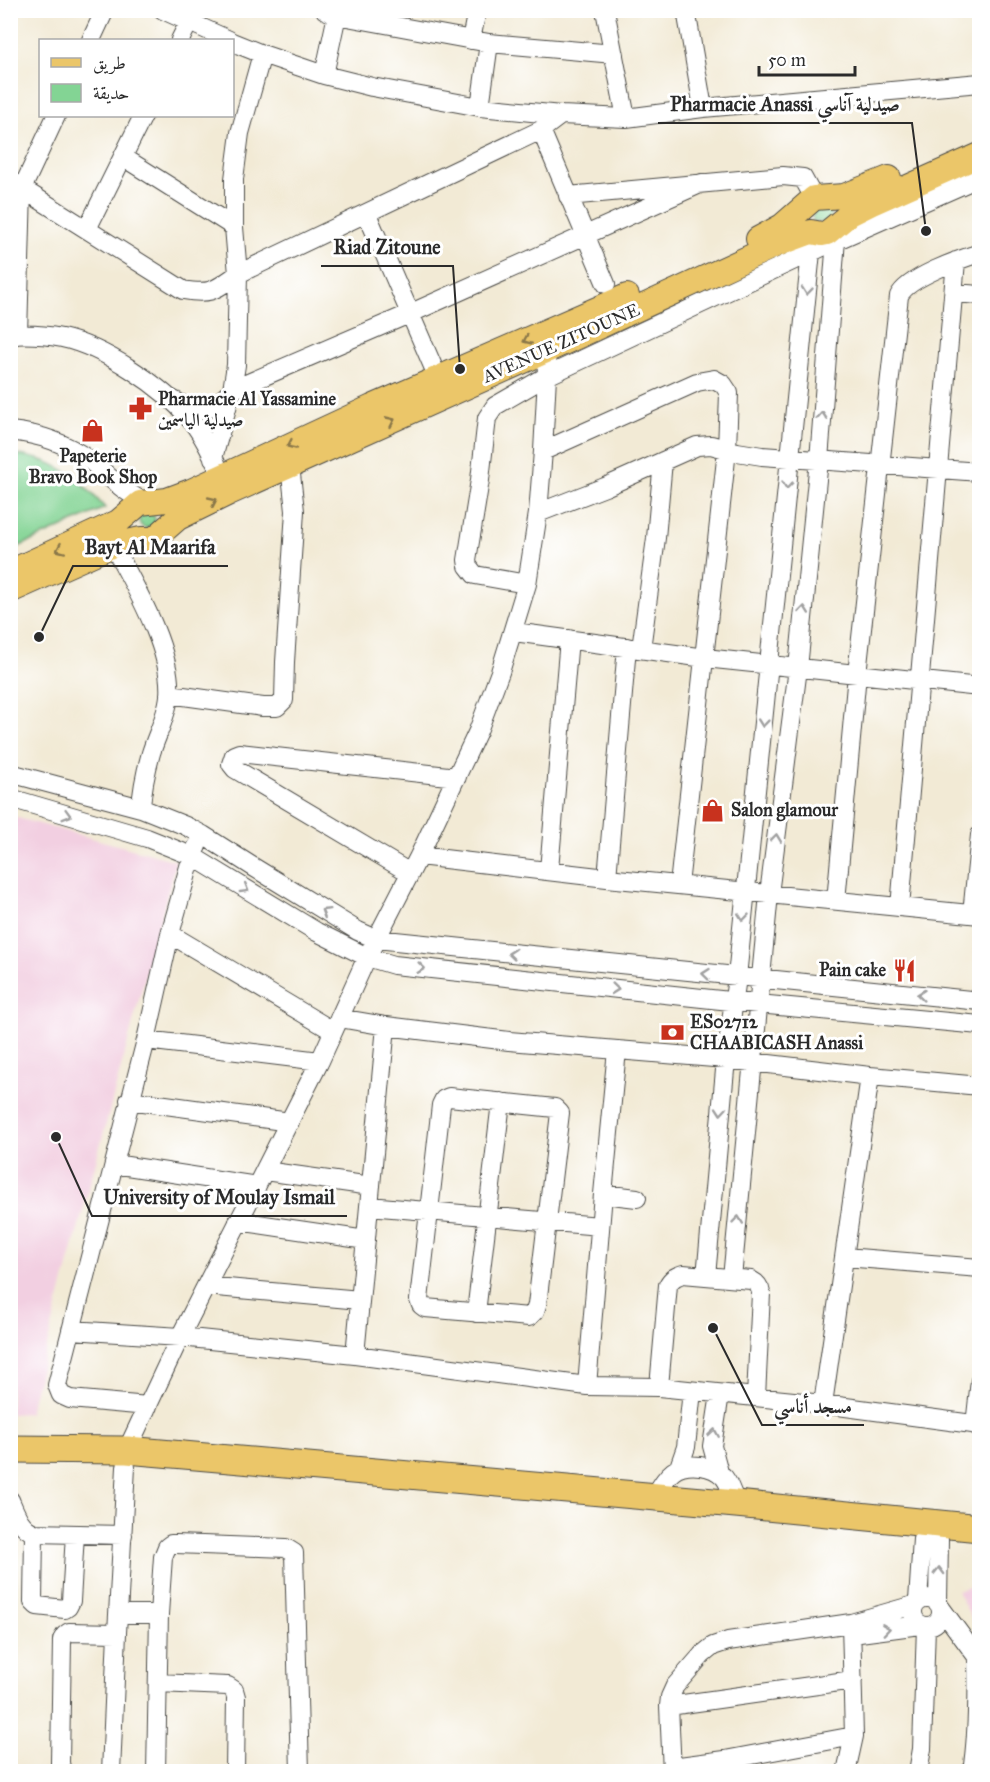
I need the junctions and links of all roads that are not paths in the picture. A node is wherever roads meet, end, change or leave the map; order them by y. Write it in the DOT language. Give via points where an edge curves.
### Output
graph roads {
  1 [pos="105,10"];
  2 [pos="163,10"];
  3 [pos="477,10"];
  4 [pos="605,10"];
  5 [pos="686,10"];
  6 [pos="333,12"];
  7 [pos="192,17"];
  8 [pos="91,39"];
  9 [pos="181,39"];
  10 [pos="228,39"];
  11 [pos="234,42"];
  12 [pos="480,42"];
  13 [pos="262,54"];
  14 [pos="614,54"];
  15 [pos="324,75"];
  16 [pos="980,83"];
  17 [pos="480,107"];
  18 [pos="703,108"];
  19 [pos="561,115"];
  20 [pos="55,117"];
  21 [pos="143,117"];
  22 [pos="626,118"];
  23 [pos="541,130"];
  24 [pos="980,138"];
  25 [pos="980,155"];
  26 [pos="123,157"];
  27 [pos="980,177"];
  28 [pos="702,183"];
  29 [pos="16,185"];
  30 [pos="568,196"];
  31 [pos="816,200"];
  32 [pos="367,214"];
  33 [pos="234,227"];
  34 [pos="87,229"];
  35 [pos="585,235"];
  36 [pos="824,235"];
  37 [pos="980,254"];
  38 [pos="956,261"];
  39 [pos="238,274"];
  40 [pos="606,284"];
  41 [pos="954,293"];
  42 [pos="980,295"];
  43 [pos="409,314"];
  44 [pos="14,335"];
  45 [pos="546,351"];
  46 [pos="547,376"];
  47 [pos="438,378"];
  48 [pos="232,390"];
  49 [pos="168,397"];
  50 [pos="10,431"];
  51 [pos="727,450"];
  52 [pos="543,451"];
  53 [pos="789,458"];
  54 [pos="819,460"];
  55 [pos="663,461"];
  56 [pos="290,465"];
  57 [pos="880,465"];
  58 [pos="218,467"];
  59 [pos="938,469"];
  60 [pos="980,472"];
  61 [pos="136,503"];
  62 [pos="538,513"];
  63 [pos="152,535"];
  64 [pos="113,545"];
  65 [pos="10,572"];
  66 [pos="527,584"];
  67 [pos="10,591"];
  68 [pos="514,632"];
  69 [pos="569,639"];
  70 [pos="634,648"];
  71 [pos="705,658"];
  72 [pos="768,665"];
  73 [pos="798,668"];
  74 [pos="857,674"];
  75 [pos="920,680"];
  76 [pos="980,687"];
  77 [pos="169,694"];
  78 [pos="10,773"];
  79 [pos="457,777"];
  80 [pos="10,798"];
  81 [pos="141,808"];
  82 [pos="203,834"];
  83 [pos="980,835"];
  84 [pos="192,856"];
  85 [pos="418,856"];
  86 [pos="978,866"];
  87 [pos="549,870"];
  88 [pos="410,873"];
  89 [pos="607,878"];
  90 [pos="680,885"];
  91 [pos="746,891"];
  92 [pos="769,894"];
  93 [pos="836,901"];
  94 [pos="900,907"];
  95 [pos="976,915"];
  96 [pos="170,933"];
  97 [pos="376,939"];
  98 [pos="367,957"];
  99 [pos="737,977"];
  100 [pos="761,979"];
  101 [pos="733,1001"];
  102 [pos="980,1001"];
  103 [pos="758,1004"];
  104 [pos="336,1024"];
  105 [pos="980,1025"];
  106 [pos="386,1026"];
  107 [pos="146,1040"];
  108 [pos="617,1050"];
  109 [pos="726,1059"];
  110 [pos="320,1061"];
  111 [pos="753,1062"];
  112 [pos="870,1076"];
  113 [pos="980,1086"];
  114 [pos="129,1100"];
  115 [pos="501,1102"];
  116 [pos="290,1122"];
  117 [pos="114,1164"];
  118 [pos="261,1179"];
  119 [pos="371,1186"];
  120 [pos="603,1194"];
  121 [pos="637,1198"];
  122 [pos="369,1206"];
  123 [pos="430,1212"];
  124 [pos="488,1217"];
  125 [pos="238,1221"];
  126 [pos="548,1222"];
  127 [pos="600,1226"];
  128 [pos="366,1240"];
  129 [pos="845,1257"];
  130 [pos="980,1268"];
  131 [pos="706,1276"];
  132 [pos="732,1278"];
  133 [pos="206,1286"];
  134 [pos="360,1300"];
  135 [pos="476,1313"];
  136 [pos="71,1330"];
  137 [pos="180,1337"];
  138 [pos="355,1355"];
  139 [pos="980,1380"];
  140 [pos="587,1386"];
  141 [pos="659,1387"];
  142 [pos="692,1391"];
  143 [pos="720,1394"];
  144 [pos="756,1397"];
  145 [pos="823,1404"];
  146 [pos="148,1406"];
  147 [pos="977,1425"];
  148 [pos="10,1449"];
  149 [pos="127,1458"];
  150 [pos="10,1464"];
  151 [pos="679,1467"];
  152 [pos="719,1472"];
  153 [pos="654,1497"];
  154 [pos="10,1500"];
  155 [pos="736,1504"];
  156 [pos="980,1528"];
  157 [pos="34,1533"];
  158 [pos="75,1534"];
  159 [pos="123,1535"];
  160 [pos="930,1539"];
  161 [pos="980,1544"];
  162 [pos="916,1603"];
  163 [pos="939,1605"];
  164 [pos="118,1614"];
  165 [pos="159,1614"];
  166 [pos="923,1625"];
  167 [pos="852,1629"];
  168 [pos="117,1632"];
  169 [pos="978,1659"];
  170 [pos="854,1680"];
  171 [pos="158,1683"];
  172 [pos="669,1706"];
  173 [pos="854,1736"];
  174 [pos="726,1766"];
  175 [pos="672,1769"];
  176 [pos="62,1772"];
  177 [pos="111,1772"];
  178 [pos="156,1772"];
  179 [pos="235,1772"];
  180 [pos="300,1772"];
  181 [pos="846,1772"];
  182 [pos="918,1772"];
  183 [pos="972,1772"];
  1 -- 8 [label="street"];
  2 -- 7 [label="street"];
  3 -- 12 [label="street"];
  4 -- 14 [label="street"];
  5 -- 18 [label="street"];
  6 -- 12 [label="street"];
  6 -- 15 [label="street"];
  7 -- 9 [label="street"];
  7 -- 10 [label="street"];
  11 -- 13 [label="street"];
  12 -- 14 [label="street"];
  12 -- 17 [label="street"];
  13 -- 15 [label="street"];
  13 -- 33 [label="street" via="240,133 234,179"];
  14 -- 22 [label="street"];
  15 -- 17 [label="street"];
  16 -- 18 [label="street"];
  17 -- 19 [label="street"];
  18 -- 22 [label="street"];
  19 -- 22 [label="street"];
  19 -- 23 [label="street"];
  20 -- 29 [label="street"];
  21 -- 26 [label="street"];
  23 -- 30 [label="street"];
  23 -- 32 [label="street"];
  24 -- 31 [label="main road, AVENUE ZITOUNE" via="865,189"];
  25 -- 36 [label="main road, AVENUE ZITOUNE" via="850,214"];
  26 -- 33 [label="street"];
  26 -- 34 [label="street"];
  27 -- 36 [label="street"];
  28 -- 30 [label="street"];
  28 -- 31 [label="street" via="793,176 802,178"];
  28 -- 35 [label="street"];
  29 -- 34 [label="street"];
  29 -- 44 [label="street"];
  30 -- 35 [label="street"];
  31 -- 36 [label="main road" via="803,210 804,225"];
  31 -- 36 [label="main road" via="833,201 840,212"];
  31 -- 47 [label="main road, AVENUE ZITOUNE, one-way" via="770,233"];
  32 -- 39 [label="street"];
  32 -- 43 [label="street"];
  33 -- 39 [label="street"];
  34 -- 39 [label="street" via="183,290 214,291"];
  35 -- 40 [label="street"];
  35 -- 43 [label="street"];
  36 -- 45 [label="main road, AVENUE ZITOUNE" via="776,245"];
  36 -- 46 [label="street"];
  36 -- 53 [label="street, one-way"];
  54 -- 36 [label="street, one-way"];
  37 -- 38 [label="street"];
  38 -- 41 [label="street"];
  38 -- 57 [label="street" via="904,288 899,296"];
  39 -- 48 [label="street"];
  41 -- 42 [label="street"];
  41 -- 59 [label="street"];
  43 -- 47 [label="street"];
  43 -- 48 [label="street"];
  44 -- 49 [label="street" via="61,338 87,346 147,380"];
  45 -- 46 [label="street"];
  56 -- 45 [label="main road, AVENUE ZITOUNE, one-way"];
  46 -- 52 [label="street"];
  46 -- 66 [label="street" via="490,411 467,560 475,575"];
  47 -- 58 [label="main road, AVENUE ZITOUNE, one-way"];
  48 -- 49 [label="street" via="222,401 202,410"];
  48 -- 58 [label="street"];
  49 -- 58 [label="street" via="202,436"];
  50 -- 61 [label="street" via="64,445 90,461"];
  51 -- 52 [label="street" via="729,393 714,379 697,382"];
  51 -- 53 [label="street"];
  51 -- 55 [label="street" via="697,446"];
  51 -- 71 [label="street"];
  52 -- 62 [label="street"];
  53 -- 54 [label="street"];
  53 -- 72 [label="street, one-way"];
  54 -- 57 [label="street"];
  73 -- 54 [label="street, one-way"];
  55 -- 62 [label="street"];
  55 -- 70 [label="street" via="656,538"];
  63 -- 56 [label="main road, AVENUE ZITOUNE, one-way" via="178,518"];
  56 -- 77 [label="street" via="295,511 284,700 277,707 262,707"];
  57 -- 59 [label="street"];
  57 -- 74 [label="street"];
  58 -- 61 [label="main road, AVENUE ZITOUNE" via="167,500"];
  59 -- 60 [label="street"];
  59 -- 75 [label="street"];
  61 -- 63 [label="main road" via="128,525 135,536"];
  61 -- 63 [label="main road" via="157,504 165,513 166,519"];
  61 -- 65 [label="main road, AVENUE ZITOUNE, one-way" via="118,522"];
  62 -- 66 [label="street"];
  63 -- 64 [label="main road, AVENUE ZITOUNE"];
  64 -- 67 [label="main road, AVENUE ZITOUNE"];
  64 -- 77 [label="street" via="159,642"];
  66 -- 68 [label="street"];
  68 -- 69 [label="street"];
  68 -- 79 [label="street"];
  69 -- 70 [label="street"];
  69 -- 87 [label="street"];
  70 -- 71 [label="street"];
  70 -- 89 [label="street"];
  71 -- 72 [label="street"];
  71 -- 90 [label="street"];
  72 -- 73 [label="street"];
  72 -- 91 [label="street, one-way"];
  73 -- 74 [label="street"];
  92 -- 73 [label="street, one-way"];
  74 -- 75 [label="street"];
  74 -- 93 [label="street"];
  75 -- 76 [label="street"];
  75 -- 94 [label="street"];
  77 -- 81 [label="street" via="151,753"];
  78 -- 81 [label="street"];
  79 -- 85 [label="street"];
  79 -- 88 [label="street" via="234,755 231,764 235,769"];
  80 -- 84 [label="street, one-way" via="147,838"];
  81 -- 82 [label="street"];
  82 -- 84 [label="street"];
  97 -- 82 [label="street, one-way" via="328,914"];
  83 -- 86 [label="street"];
  84 -- 96 [label="street"];
  84 -- 98 [label="street, one-way" via="317,932"];
  85 -- 87 [label="street"];
  85 -- 88 [label="street"];
  86 -- 95 [label="street"];
  87 -- 89 [label="street"];
  88 -- 97 [label="street"];
  89 -- 90 [label="street"];
  90 -- 91 [label="street"];
  91 -- 92 [label="street"];
  91 -- 99 [label="street, one-way"];
  92 -- 93 [label="street"];
  92 -- 100 [label="street"];
  93 -- 94 [label="street"];
  94 -- 95 [label="street"];
  96 -- 104 [label="street"];
  96 -- 107 [label="street"];
  97 -- 98 [label="street"];
  99 -- 97 [label="street, one-way"];
  98 -- 101 [label="street, one-way" via="394,965"];
  98 -- 104 [label="street"];
  99 -- 100 [label="street"];
  99 -- 101 [label="street"];
  102 -- 100 [label="street, one-way"];
  100 -- 103 [label="street"];
  101 -- 103 [label="street"];
  101 -- 109 [label="street"];
  103 -- 105 [label="street"];
  103 -- 111 [label="street"];
  104 -- 106 [label="street"];
  104 -- 110 [label="street"];
  106 -- 108 [label="street"];
  106 -- 119 [label="street"];
  107 -- 110 [label="street"];
  107 -- 114 [label="street"];
  108 -- 109 [label="street"];
  108 -- 120 [label="street"];
  109 -- 111 [label="street"];
  109 -- 131 [label="street, one-way"];
  110 -- 116 [label="street"];
  111 -- 112 [label="street"];
  132 -- 111 [label="street, one-way"];
  112 -- 113 [label="street"];
  112 -- 129 [label="street"];
  114 -- 116 [label="street"];
  114 -- 117 [label="street"];
  115 -- 123 [label="street" via="448,1097 442,1101"];
  115 -- 124 [label="street"];
  115 -- 126 [label="street" via="555,1108 560,1113"];
  116 -- 118 [label="street"];
  117 -- 118 [label="street"];
  117 -- 136 [label="street"];
  118 -- 119 [label="street"];
  118 -- 125 [label="street"];
  119 -- 122 [label="street"];
  120 -- 121 [label="street"];
  120 -- 127 [label="street"];
  122 -- 123 [label="street"];
  122 -- 128 [label="street"];
  123 -- 124 [label="street"];
  123 -- 135 [label="street" via="419,1293 421,1305"];
  124 -- 126 [label="street"];
  124 -- 135 [label="street"];
  125 -- 128 [label="street"];
  125 -- 133 [label="street"];
  126 -- 127 [label="street"];
  126 -- 135 [label="street" via="535,1311 529,1317"];
  127 -- 140 [label="street"];
  128 -- 134 [label="street"];
  129 -- 130 [label="street"];
  129 -- 145 [label="street"];
  131 -- 132 [label="street"];
  131 -- 141 [label="street" via="676,1275 668,1284"];
  132 -- 144 [label="street" via="751,1280 760,1287"];
  133 -- 134 [label="street"];
  133 -- 137 [label="street"];
  134 -- 138 [label="street"];
  136 -- 137 [label="street"];
  136 -- 146 [label="street" via="57,1386 61,1395"];
  137 -- 138 [label="street"];
  137 -- 146 [label="street"];
  138 -- 140 [label="street"];
  139 -- 147 [label="street"];
  140 -- 141 [label="street"];
  141 -- 142 [label="street"];
  142 -- 143 [label="street"];
  142 -- 151 [label="street" via="686,1447"];
  143 -- 144 [label="street"];
  152 -- 143 [label="street, one-way" via="712,1446"];
  144 -- 145 [label="street"];
  145 -- 147 [label="street"];
  146 -- 149 [label="street"];
  148 -- 149 [label="highway"];
  149 -- 150 [label="highway"];
  149 -- 153 [label="highway"];
  149 -- 159 [label="street"];
  149 -- 160 [label="highway"];
  151 -- 152 [label="street" via="709,1467"];
  151 -- 153 [label="street" via="665,1479"];
  152 -- 155 [label="street"];
  153 -- 155 [label="highway"];
  154 -- 157 [label="street" via="26,1530"];
  155 -- 156 [label="highway"];
  157 -- 158 [label="street"];
  157 -- 158 [label="street" via="33,1602 37,1606 65,1609 71,1601"];
  158 -- 159 [label="street"];
  159 -- 164 [label="street"];
  160 -- 161 [label="highway"];
  160 -- 162 [label="street"];
  163 -- 160 [label="street, one-way"];
  162 -- 163 [label="street" via="928,1598"];
  162 -- 166 [label="street" via="913,1616"];
  162 -- 167 [label="street"];
  163 -- 166 [label="street" via="940,1619 931,1626"];
  163 -- 169 [label="street"];
  164 -- 165 [label="street"];
  164 -- 168 [label="street"];
  165 -- 171 [label="street"];
  165 -- 180 [label="street" via="164,1551 171,1544 292,1550"];
  167 -- 166 [label="street, one-way"];
  166 -- 182 [label="street" via="922,1749"];
  167 -- 170 [label="street"];
  167 -- 172 [label="street" via="728,1641 713,1646 675,1686"];
  168 -- 176 [label="street" via="69,1632 62,1640"];
  168 -- 177 [label="street"];
  169 -- 183 [label="street"];
  170 -- 172 [label="street"];
  170 -- 173 [label="street"];
  171 -- 178 [label="street"];
  171 -- 179 [label="street" via="234,1689"];
  172 -- 175 [label="street"];
  173 -- 174 [label="street"];
  173 -- 181 [label="street"];
  174 -- 175 [label="street"];
}
